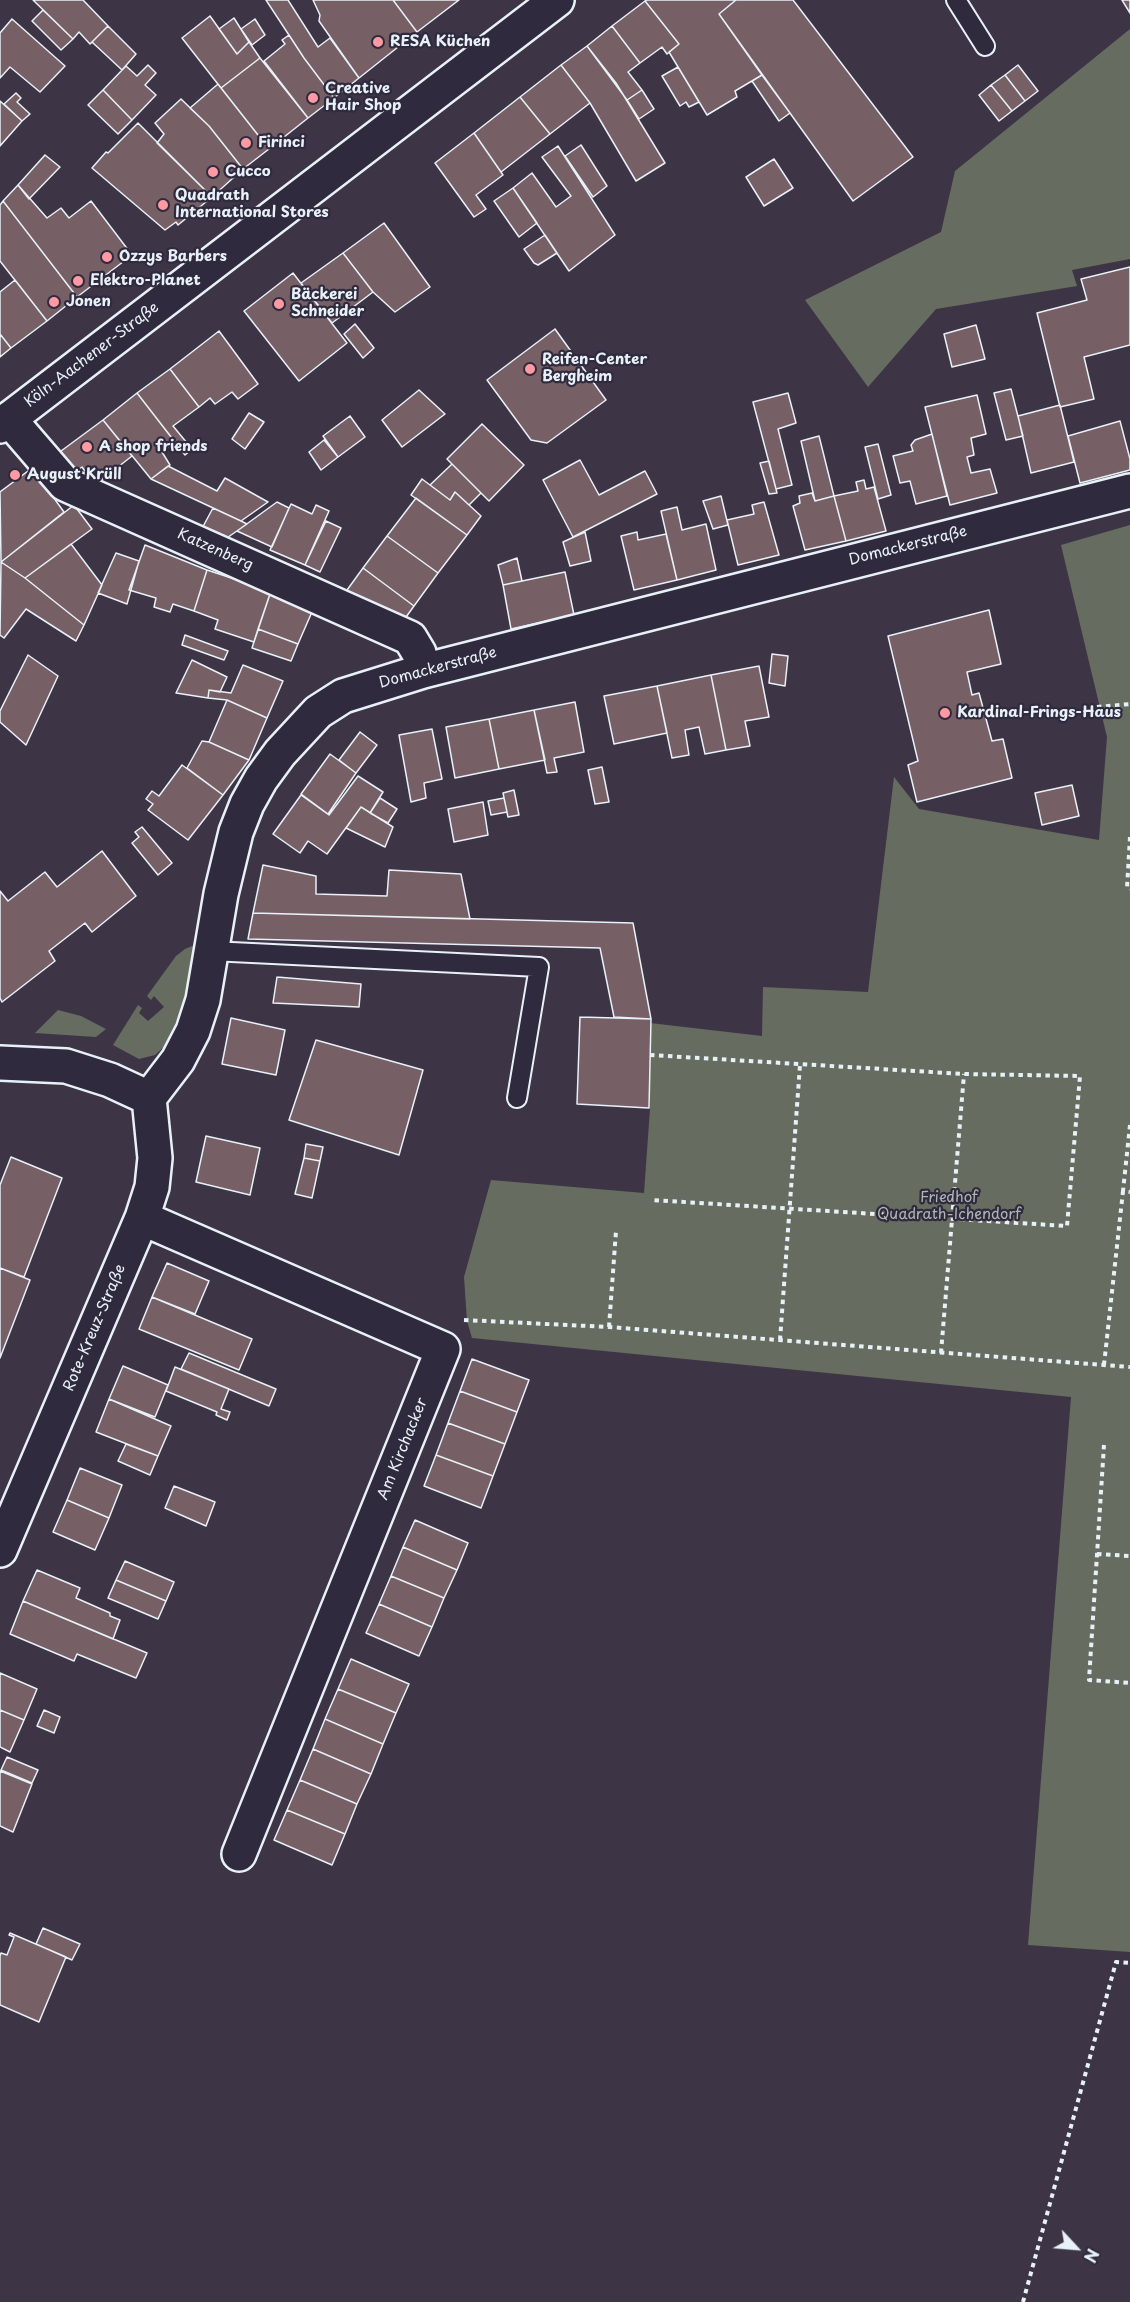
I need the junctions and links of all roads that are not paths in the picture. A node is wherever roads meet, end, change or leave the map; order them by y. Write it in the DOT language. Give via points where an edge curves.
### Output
graph roads {
  1 [pos="556,0"];
  2 [pos="956,0"];
  3 [pos="985,46"];
  4 [pos="5,423"];
  5 [pos="1130,490"];
  6 [pos="423,670"];
  7 [pos="211,951"];
  8 [pos="0,1063"];
  9 [pos="149,1098"];
  10 [pos="517,1098"];
  11 [pos="142,1218"];
  12 [pos="6,1518"];
  13 [pos="0,1551"];
  14 [pos="239,1854"];
  1 -- 4 [label="street, Köln-Aachener-Straße"];
  2 -- 3 [label="lane"];
  4 -- 6 [label="street, Katzenberg" via="65,484 410,638"];
  5 -- 6 [label="street, Domackerstraße"];
  6 -- 7 [label="street, Domackerstraße" via="343,696 318,712 261,778 236,832"];
  7 -- 9 [label="street, Domackerstraße" via="193,1031 178,1060"];
  7 -- 10 [label="lane" via="539,967"];
  8 -- 9 [label="street" via="66,1066"];
  9 -- 11 [label="street, Rote-Kreuz-Straße" via="155,1158 152,1187"];
  11 -- 12 [label="street, Rote-Kreuz-Straße"];
  11 -- 14 [label="street, Am Kirchacker" via="443,1349"];
  12 -- 13 [label="street, Rote-Kreuz-Straße"];
}
